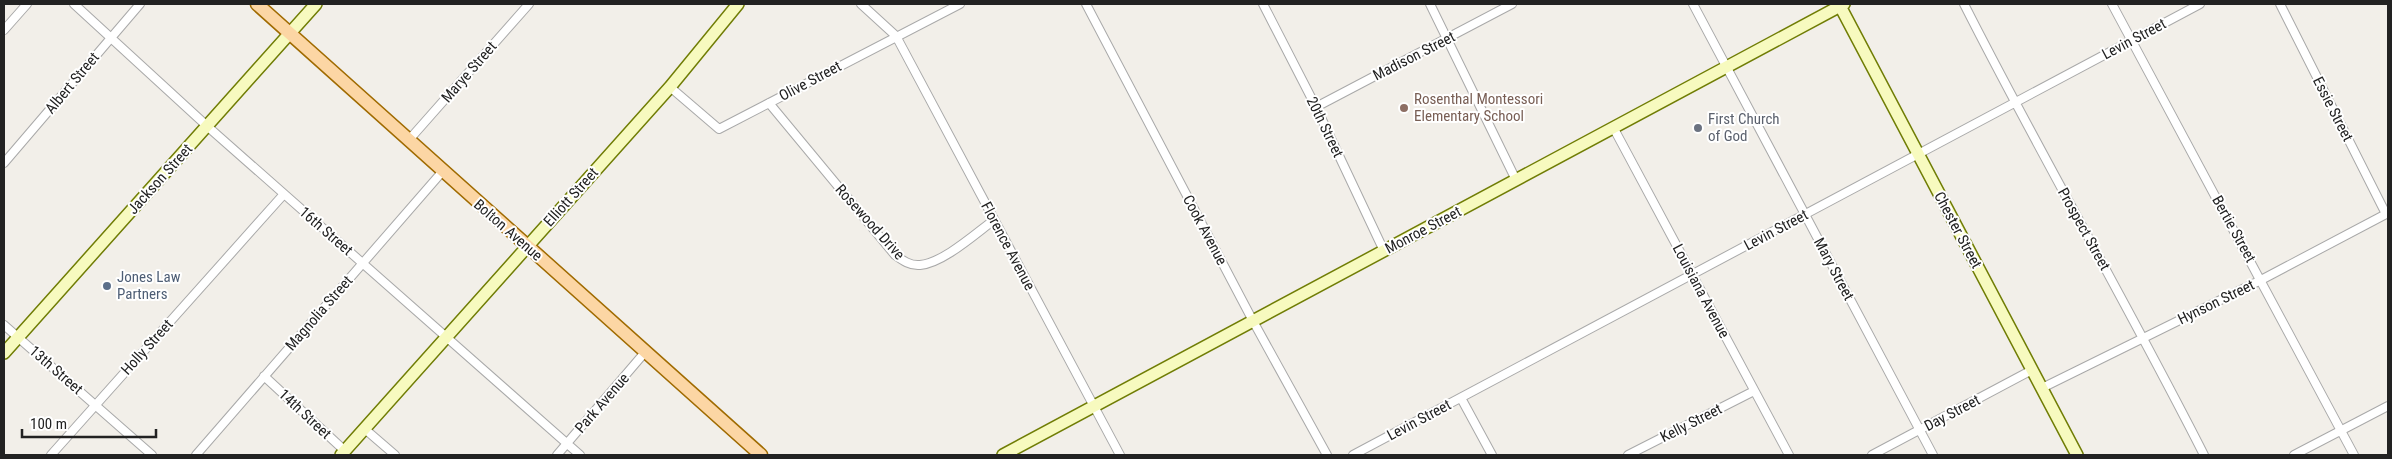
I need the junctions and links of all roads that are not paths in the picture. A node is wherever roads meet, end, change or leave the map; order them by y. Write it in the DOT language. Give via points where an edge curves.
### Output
graph roads {
  1 [pos="28,4"];
  2 [pos="74,4"];
  3 [pos="140,4"];
  4 [pos="257,4"];
  5 [pos="316,4"];
  6 [pos="529,4"];
  7 [pos="738,4"];
  8 [pos="861,4"];
  9 [pos="960,4"];
  10 [pos="1086,4"];
  11 [pos="1263,4"];
  12 [pos="1430,4"];
  13 [pos="1512,4"];
  14 [pos="1693,4"];
  15 [pos="1841,4"];
  16 [pos="1964,4"];
  17 [pos="2112,4"];
  18 [pos="2200,4"];
  19 [pos="2280,4"];
  20 [pos="4,30"];
  21 [pos="290,34"];
  22 [pos="896,36"];
  23 [pos="110,38"];
  24 [pos="1446,40"];
  25 [pos="2131,41"];
  26 [pos="1727,67"];
  27 [pos="670,87"];
  28 [pos="769,103"];
  29 [pos="2014,103"];
  30 [pos="1316,106"];
  31 [pos="207,126"];
  32 [pos="1614,127"];
  33 [pos="408,141"];
  34 [pos="1918,154"];
  35 [pos="4,163"];
  36 [pos="442,172"];
  37 [pos="1516,180"];
  38 [pos="284,194"];
  39 [pos="2387,213"];
  40 [pos="1805,214"];
  41 [pos="994,220"];
  42 [pos="527,247"];
  43 [pos="1384,251"];
  44 [pos="362,263"];
  45 [pos="1692,274"];
  46 [pos="2261,280"];
  47 [pos="1253,321"];
  48 [pos="4,325"];
  49 [pos="18,337"];
  50 [pos="446,338"];
  51 [pos="2144,338"];
  52 [pos="646,352"];
  53 [pos="4,353"];
  54 [pos="2032,370"];
  55 [pos="264,376"];
  56 [pos="2042,388"];
  57 [pos="1754,390"];
  58 [pos="1461,398"];
  59 [pos="95,405"];
  60 [pos="2388,406"];
  61 [pos="1094,407"];
  62 [pos="366,430"];
  63 [pos="1920,430"];
  64 [pos="2341,430"];
  65 [pos="567,444"];
  66 [pos="343,453"];
  67 [pos="51,455"];
  68 [pos="152,455"];
  69 [pos="196,455"];
  70 [pos="395,455"];
  71 [pos="557,455"];
  72 [pos="580,455"];
  73 [pos="762,455"];
  74 [pos="1003,455"];
  75 [pos="1120,455"];
  76 [pos="1328,455"];
  77 [pos="1353,455"];
  78 [pos="1492,455"];
  79 [pos="1628,455"];
  80 [pos="1789,455"];
  81 [pos="1872,455"];
  82 [pos="1933,455"];
  83 [pos="2077,455"];
  84 [pos="2204,455"];
  85 [pos="2294,455"];
  86 [pos="2354,455"];
  1 -- 20 [label="street"];
  2 -- 23 [label="street, 16th Street"];
  3 -- 23 [label="street, Albert Street"];
  4 -- 21 [label="main road, Bolton Avenue"];
  5 -- 21 [label="main road, Jackson Street"];
  6 -- 33 [label="street, Marye Street"];
  7 -- 27 [label="main road, Elliott Street"];
  8 -- 22 [label="street, Florence Avenue"];
  9 -- 22 [label="street, Olive Street"];
  10 -- 47 [label="street, Cook Avenue"];
  11 -- 30 [label="street, 20th Street"];
  12 -- 24 [label="street"];
  13 -- 24 [label="street, Madison Street"];
  14 -- 26 [label="street, Mary Street"];
  15 -- 26 [label="main road, Monroe Street"];
  15 -- 34 [label="main road, Chester Street"];
  16 -- 29 [label="street, Prospect Street"];
  17 -- 25 [label="street, Bertie Street"];
  18 -- 25 [label="street, Levin Street"];
  19 -- 39 [label="street, Essie Street"];
  21 -- 31 [label="main road, Jackson Street"];
  21 -- 33 [label="main road, Bolton Avenue"];
  22 -- 28 [label="street, Olive Street"];
  22 -- 41 [label="street, Florence Avenue"];
  23 -- 31 [label="street, 16th Street"];
  23 -- 35 [label="street, Albert Street"];
  24 -- 30 [label="street, Madison Street"];
  24 -- 37 [label="street"];
  25 -- 29 [label="street, Levin Street"];
  25 -- 46 [label="street, Bertie Street"];
  26 -- 32 [label="main road, Monroe Street"];
  26 -- 40 [label="street, Mary Street"];
  27 -- 28 [label="street, Olive Street" via="719,129"];
  27 -- 42 [label="main road, Elliott Street"];
  28 -- 41 [label="street, Rosewood Drive" via="895,255 906,263 918,266 935,262"];
  29 -- 34 [label="street, Levin Street"];
  29 -- 51 [label="street, Prospect Street"];
  30 -- 43 [label="street, 20th Street"];
  31 -- 38 [label="street, 16th Street"];
  31 -- 49 [label="main road, Jackson Street"];
  32 -- 37 [label="main road, Monroe Street"];
  32 -- 45 [label="street, Louisiana Avenue"];
  33 -- 36 [label="main road, Bolton Avenue"];
  34 -- 40 [label="street, Levin Street"];
  34 -- 54 [label="main road, Chester Street"];
  36 -- 42 [label="main road, Bolton Avenue"];
  36 -- 44 [label="street, Magnolia Street"];
  37 -- 43 [label="main road, Monroe Street"];
  38 -- 44 [label="street, 16th Street"];
  38 -- 59 [label="street, Holly Street"];
  39 -- 46 [label="street, Hynson Street"];
  40 -- 45 [label="street, Levin Street"];
  40 -- 63 [label="street, Mary Street"];
  41 -- 61 [label="street, Florence Avenue"];
  42 -- 50 [label="main road, Elliott Street"];
  42 -- 52 [label="main road, Bolton Avenue"];
  43 -- 47 [label="main road, Monroe Street"];
  44 -- 50 [label="street, 16th Street"];
  44 -- 55 [label="street, Magnolia Street"];
  45 -- 57 [label="street, Louisiana Avenue"];
  45 -- 58 [label="street, Levin Street"];
  46 -- 51 [label="street, Hynson Street"];
  46 -- 64 [label="street, Bertie Street"];
  47 -- 61 [label="main road, Monroe Street"];
  47 -- 76 [label="street, Cook Avenue"];
  48 -- 49 [label="street, 13th Street"];
  49 -- 53 [label="main road, Jackson Street"];
  49 -- 59 [label="street, 13th Street"];
  50 -- 62 [label="main road, Elliott Street"];
  50 -- 65 [label="street, 16th Street"];
  51 -- 56 [label="street, Hynson Street"];
  51 -- 84 [label="street, Prospect Street"];
  52 -- 65 [label="street, Park Avenue"];
  52 -- 73 [label="main road, Bolton Avenue"];
  54 -- 56 [label="main road, Chester Street"];
  54 -- 63 [label="street, Day Street"];
  55 -- 66 [label="street, 14th Street"];
  55 -- 69 [label="street, Magnolia Street"];
  56 -- 83 [label="main road, Chester Street"];
  57 -- 79 [label="street, Kelly Street"];
  57 -- 80 [label="street, Louisiana Avenue"];
  58 -- 77 [label="street, Levin Street"];
  58 -- 78 [label="street"];
  59 -- 67 [label="street, Holly Street"];
  59 -- 68 [label="street, 13th Street"];
  60 -- 64 [label="street"];
  61 -- 74 [label="main road, Monroe Street"];
  61 -- 75 [label="street, Florence Avenue"];
  62 -- 66 [label="main road, Elliott Street"];
  62 -- 70 [label="street"];
  63 -- 81 [label="street, Day Street"];
  63 -- 82 [label="street, Mary Street"];
  64 -- 85 [label="street"];
  64 -- 86 [label="street, Bertie Street"];
  65 -- 71 [label="street, Park Avenue"];
  65 -- 72 [label="street, 16th Street"];
}
